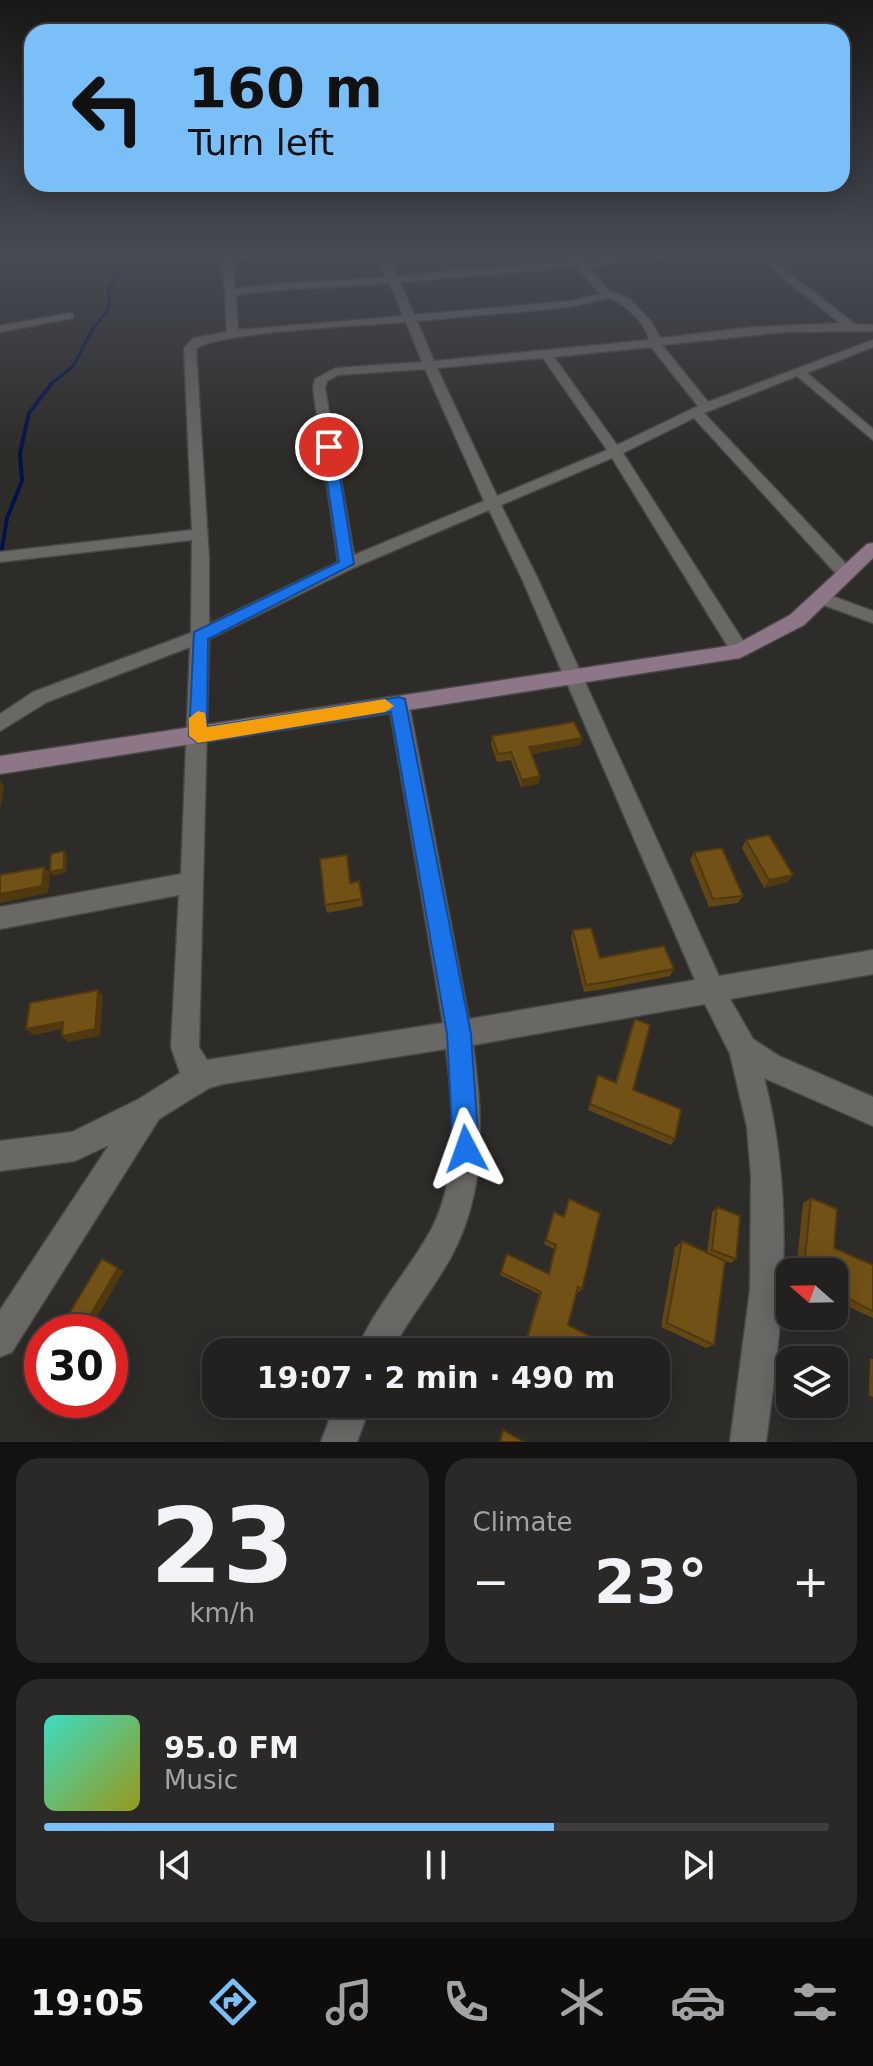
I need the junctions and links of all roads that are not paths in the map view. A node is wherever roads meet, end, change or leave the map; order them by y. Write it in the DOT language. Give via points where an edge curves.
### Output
graph roads {
  1 [pos="41,321"];
  2 [pos="232,321"];
  3 [pos="382,321"];
  4 [pos="410,321"];
  5 [pos="645,321"];
  6 [pos="845,321"];
  7 [pos="850,325"];
  8 [pos="873,328"];
  9 [pos="0,329"];
  10 [pos="233,334"];
  11 [pos="654,343"];
  12 [pos="873,343"];
  13 [pos="852,351"];
  14 [pos="547,355"];
  15 [pos="431,365"];
  16 [pos="800,373"];
  17 [pos="701,409"];
  18 [pos="873,436"];
  19 [pos="615,452"];
  20 [pos="493,502"];
  21 [pos="200,534"];
  22 [pos="873,548"];
  23 [pos="0,557"];
  24 [pos="347,564"];
  25 [pos="846,574"];
  26 [pos="821,598"];
  27 [pos="873,617"];
  28 [pos="200,636"];
  29 [pos="740,651"];
  30 [pos="573,676"];
  31 [pos="399,704"];
  32 [pos="0,724"];
  33 [pos="198,736"];
  34 [pos="0,765"];
  35 [pos="190,883"];
  36 [pos="0,918"];
  37 [pos="873,962"];
  38 [pos="714,991"];
  39 [pos="459,1034"];
  40 [pos="743,1049"];
  41 [pos="203,1075"];
  42 [pos="149,1109"];
  43 [pos="873,1112"];
  44 [pos="0,1156"];
  45 [pos="380,1338"];
  46 [pos="0,1340"];
  47 [pos="348,1418"];
  48 [pos="339,1442"];
  49 [pos="748,1442"];
  1 -- 9 [label="street"];
  2 -- 10 [label="street"];
  3 -- 10 [label="street"];
  4 -- 15 [label="street"];
  5 -- 11 [label="street" via="656,337"];
  6 -- 7 [label="street"];
  7 -- 8 [label="street"];
  7 -- 11 [label="street" via="774,327"];
  7 -- 13 [label="street" via="859,337"];
  10 -- 21 [label="street" via="198,340 190,348"];
  11 -- 14 [label="street"];
  11 -- 17 [label="street"];
  12 -- 13 [label="street"];
  13 -- 16 [label="street"];
  14 -- 15 [label="street"];
  14 -- 19 [label="street"];
  15 -- 20 [label="street"];
  15 -- 24 [label="street" via="336,372 321,379"];
  16 -- 17 [label="street"];
  16 -- 18 [label="street"];
  17 -- 19 [label="street"];
  17 -- 25 [label="street"];
  19 -- 20 [label="street"];
  19 -- 29 [label="street"];
  20 -- 24 [label="street"];
  20 -- 30 [label="street"];
  21 -- 23 [label="street"];
  21 -- 28 [label="street"];
  22 -- 25 [label="main road"];
  24 -- 28 [label="street"];
  25 -- 26 [label="main road"];
  26 -- 27 [label="street"];
  26 -- 29 [label="main road" via="797,620"];
  28 -- 32 [label="street" via="40,697"];
  28 -- 33 [label="street"];
  29 -- 30 [label="main road"];
  30 -- 31 [label="main road"];
  30 -- 38 [label="street"];
  31 -- 33 [label="main road"];
  31 -- 39 [label="street"];
  33 -- 34 [label="main road"];
  33 -- 35 [label="street"];
  35 -- 36 [label="street"];
  35 -- 41 [label="street" via="185,1047 190,1063"];
  37 -- 38 [label="street"];
  38 -- 39 [label="street"];
  38 -- 40 [label="street"];
  39 -- 41 [label="street"];
  39 -- 45 [label="street" via="466,1149 457,1205 438,1249"];
  40 -- 43 [label="street"];
  40 -- 49 [label="street" via="763,1136 768,1217 762,1357"];
  41 -- 42 [label="street"];
  42 -- 44 [label="street" via="75,1146"];
  42 -- 46 [label="street"];
  47 -- 48 [label="street"];
}
